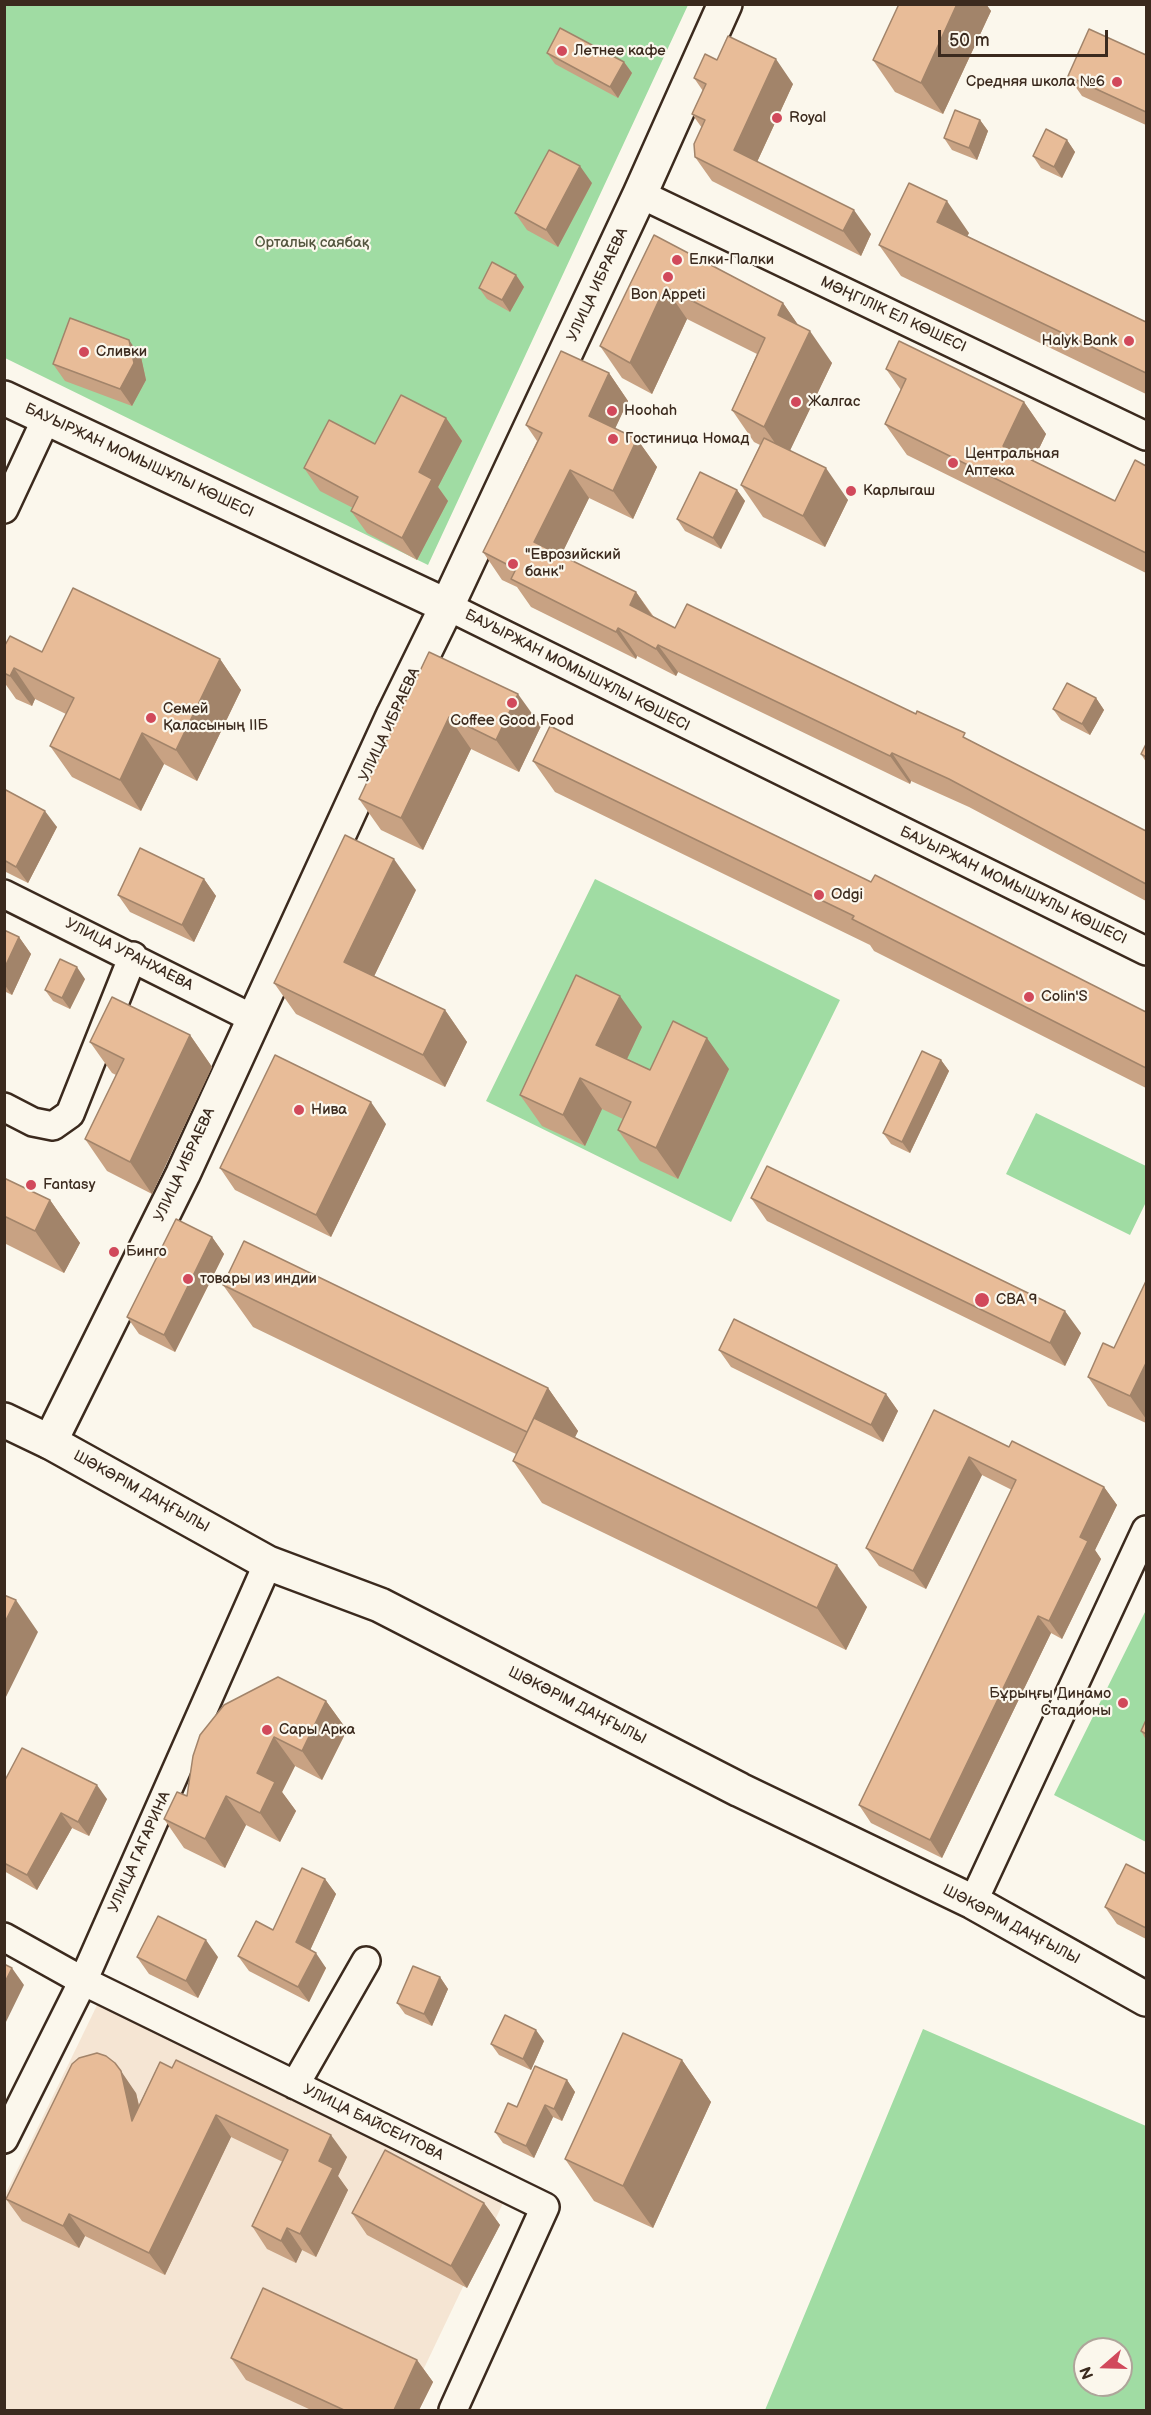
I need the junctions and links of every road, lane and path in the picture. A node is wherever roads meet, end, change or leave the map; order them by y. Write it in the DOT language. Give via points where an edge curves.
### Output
graph roads {
  1 [pos="725,4"];
  2 [pos="640,194"];
  3 [pos="4,398"];
  4 [pos="46,419"];
  5 [pos="1146,436"];
  6 [pos="4,509"];
  7 [pos="447,606"];
  8 [pos="4,894"];
  9 [pos="1146,951"];
  10 [pos="133,956"];
  11 [pos="252,1018"];
  12 [pos="4,1107"];
  13 [pos="4,1420"];
  14 [pos="50,1442"];
  15 [pos="1146,1530"];
  16 [pos="268,1563"];
  17 [pos="973,1902"];
  18 [pos="4,1937"];
  19 [pos="366,1961"];
  20 [pos="82,1981"];
  21 [pos="1146,1999"];
  22 [pos="295,2085"];
  23 [pos="4,2139"];
  24 [pos="453,2410"];
  1 -- 2 [label="street, УЛИЦА ИБРАЕВА"];
  2 -- 5 [label="street, МӘҢГІЛІК ЕЛ КӨШЕСІ"];
  2 -- 7 [label="street, УЛИЦА ИБРАЕВА"];
  3 -- 4 [label="street, БАУЫРЖАН МОМЫШҰЛЫ КӨШЕСІ"];
  4 -- 6 [label="street"];
  4 -- 7 [label="street, БАУЫРЖАН МОМЫШҰЛЫ КӨШЕСІ"];
  7 -- 9 [label="street, БАУЫРЖАН МОМЫШҰЛЫ КӨШЕСІ"];
  7 -- 11 [label="street, УЛИЦА ИБРАЕВА"];
  8 -- 10 [label="street, УЛИЦА УРАНХАЕВА"];
  10 -- 11 [label="street, УЛИЦА УРАНХАЕВА"];
  10 -- 12 [label="street" via="69,1114 53,1126 33,1122"];
  11 -- 14 [label="street, УЛИЦА ИБРАЕВА" via="183,1174"];
  13 -- 14 [label="street, ШӘКӘРІМ ДАҢҒЫЛЫ"];
  14 -- 16 [label="street, ШӘКӘРІМ ДАҢҒЫЛЫ"];
  15 -- 17 [label="street"];
  16 -- 17 [label="street, ШӘКӘРІМ ДАҢҒЫЛЫ" via="380,1605 740,1790"];
  16 -- 20 [label="street, УЛИЦА ГАГАРИНА"];
  17 -- 21 [label="street, ШӘКӘРІМ ДАҢҒЫЛЫ"];
  18 -- 20 [label="street, УЛИЦА БАЙСЕИТОВА"];
  19 -- 22 [label="street"];
  20 -- 22 [label="street, УЛИЦА БАЙСЕИТОВА"];
  20 -- 23 [label="street, УЛИЦА ГАГАРИНА"];
  22 -- 24 [label="street, УЛИЦА БАЙСЕИТОВА" via="545,2207"];
}
